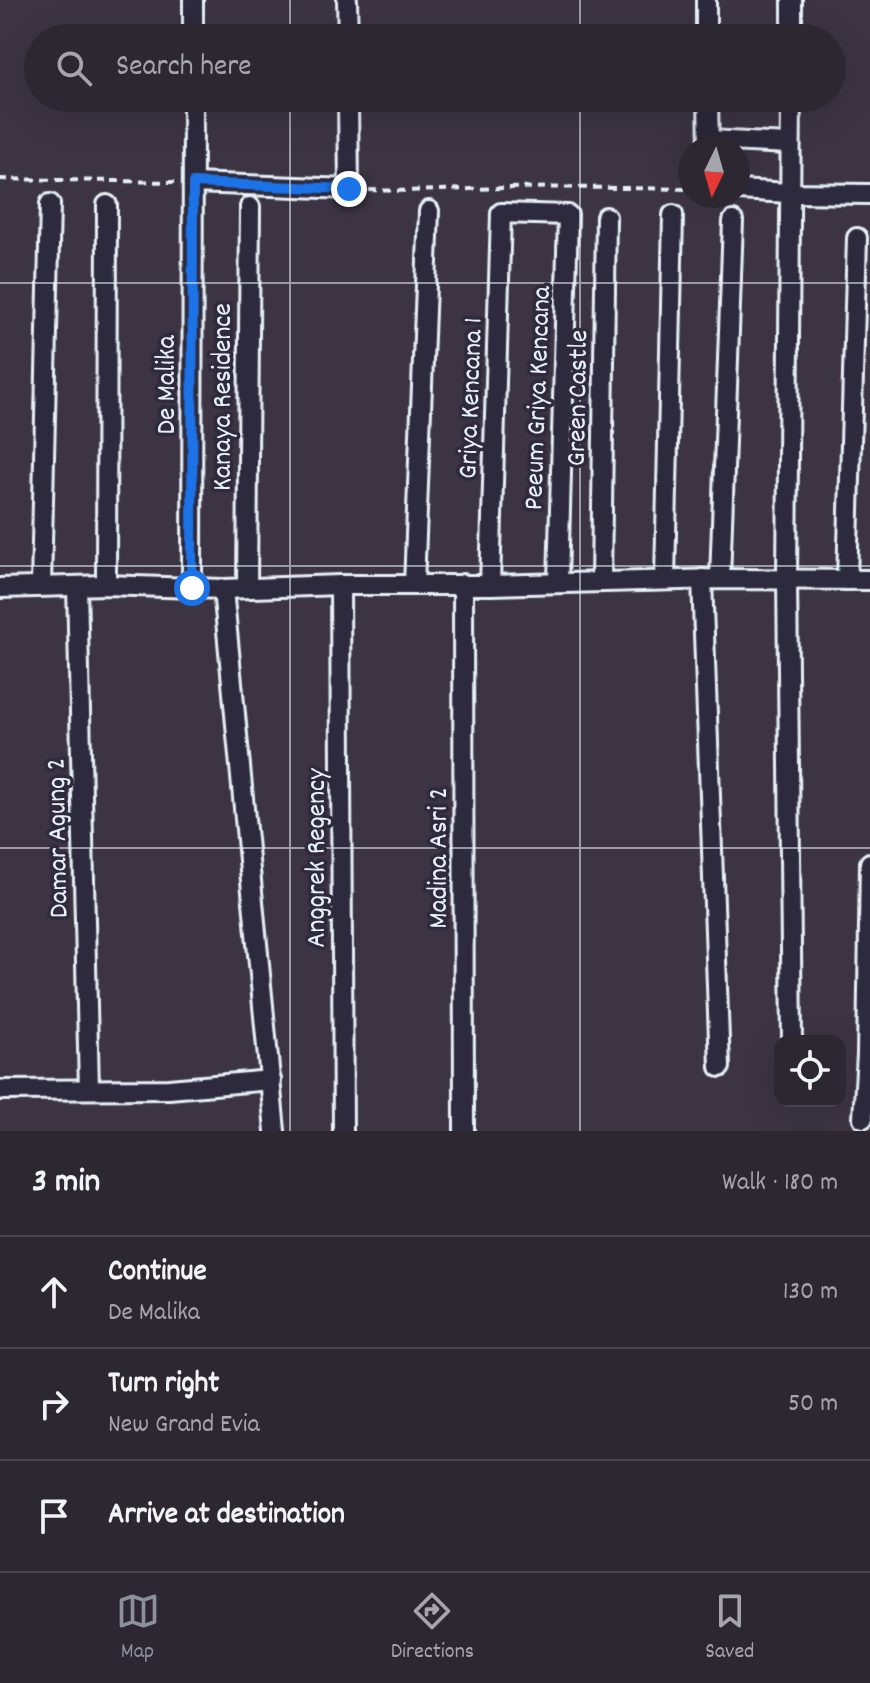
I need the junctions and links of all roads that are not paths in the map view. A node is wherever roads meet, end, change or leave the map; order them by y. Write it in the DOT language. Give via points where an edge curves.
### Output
graph roads {
  1 [pos="193,0"];
  2 [pos="347,0"];
  3 [pos="706,0"];
  4 [pos="792,0"];
  5 [pos="193,24"];
  6 [pos="348,24"];
  7 [pos="706,24"];
  8 [pos="792,24"];
  9 [pos="193,112"];
  10 [pos="348,112"];
  11 [pos="708,112"];
  12 [pos="791,112"];
  13 [pos="709,136"];
  14 [pos="750,144"];
  15 [pos="790,144"];
  16 [pos="193,183"];
  17 [pos="750,191"];
  18 [pos="789,193"];
  19 [pos="870,194"];
  20 [pos="50,204"];
  21 [pos="107,205"];
  22 [pos="250,207"];
  23 [pos="429,211"];
  24 [pos="501,213"];
  25 [pos="673,215"];
  26 [pos="606,217"];
  27 [pos="733,221"];
  28 [pos="857,238"];
  29 [pos="711,579"];
  30 [pos="787,579"];
  31 [pos="665,580"];
  32 [pos="847,580"];
  33 [pos="870,580"];
  34 [pos="601,581"];
  35 [pos="558,582"];
  36 [pos="463,584"];
  37 [pos="106,585"];
  38 [pos="340,585"];
  39 [pos="414,585"];
  40 [pos="490,585"];
  41 [pos="41,586"];
  42 [pos="77,586"];
  43 [pos="0,588"];
  44 [pos="192,588"];
  45 [pos="247,588"];
  46 [pos="223,589"];
  47 [pos="870,863"];
  48 [pos="792,1035"];
  49 [pos="720,1067"];
  50 [pos="271,1080"];
  51 [pos="89,1089"];
  52 [pos="0,1090"];
  53 [pos="863,1118"];
  54 [pos="275,1131"];
  55 [pos="343,1131"];
  56 [pos="464,1131"];
  1 -- 5 [label="street"];
  2 -- 6 [label="street"];
  3 -- 7 [label="street"];
  4 -- 8 [label="street"];
  9 -- 16 [label="street, De Malika"];
  10 -- 16 [label="street" via="349,189"];
  11 -- 13 [label="street"];
  12 -- 15 [label="street"];
  14 -- 15 [label="street"];
  15 -- 18 [label="street"];
  16 -- 44 [label="street, De Malika"];
  17 -- 18 [label="street"];
  18 -- 19 [label="street"];
  18 -- 30 [label="street"];
  20 -- 41 [label="street"];
  21 -- 37 [label="street"];
  22 -- 45 [label="street, Kanaya Residence"];
  23 -- 39 [label="street"];
  24 -- 35 [label="street, Peeum Griya Kencana" via="568,215"];
  24 -- 40 [label="street, Griya Kencana 1"];
  25 -- 31 [label="street"];
  26 -- 34 [label="street, Green Castle"];
  27 -- 29 [label="street"];
  28 -- 32 [label="street"];
  29 -- 30 [label="street"];
  29 -- 31 [label="street"];
  29 -- 49 [label="street"];
  30 -- 32 [label="street"];
  30 -- 48 [label="street"];
  31 -- 34 [label="street"];
  32 -- 33 [label="street"];
  34 -- 35 [label="street"];
  35 -- 40 [label="street"];
  36 -- 39 [label="street"];
  36 -- 40 [label="street"];
  36 -- 56 [label="street, Madina Asri 2"];
  37 -- 42 [label="street"];
  37 -- 44 [label="street"];
  38 -- 39 [label="street"];
  38 -- 45 [label="street"];
  38 -- 55 [label="street, Anggrek Regency"];
  41 -- 42 [label="street"];
  41 -- 43 [label="street"];
  42 -- 51 [label="street, Damar Agung 2"];
  44 -- 46 [label="street"];
  45 -- 46 [label="street"];
  46 -- 50 [label="street"];
  47 -- 53 [label="street"];
  50 -- 51 [label="street"];
  50 -- 54 [label="street"];
  51 -- 52 [label="street"];
}
